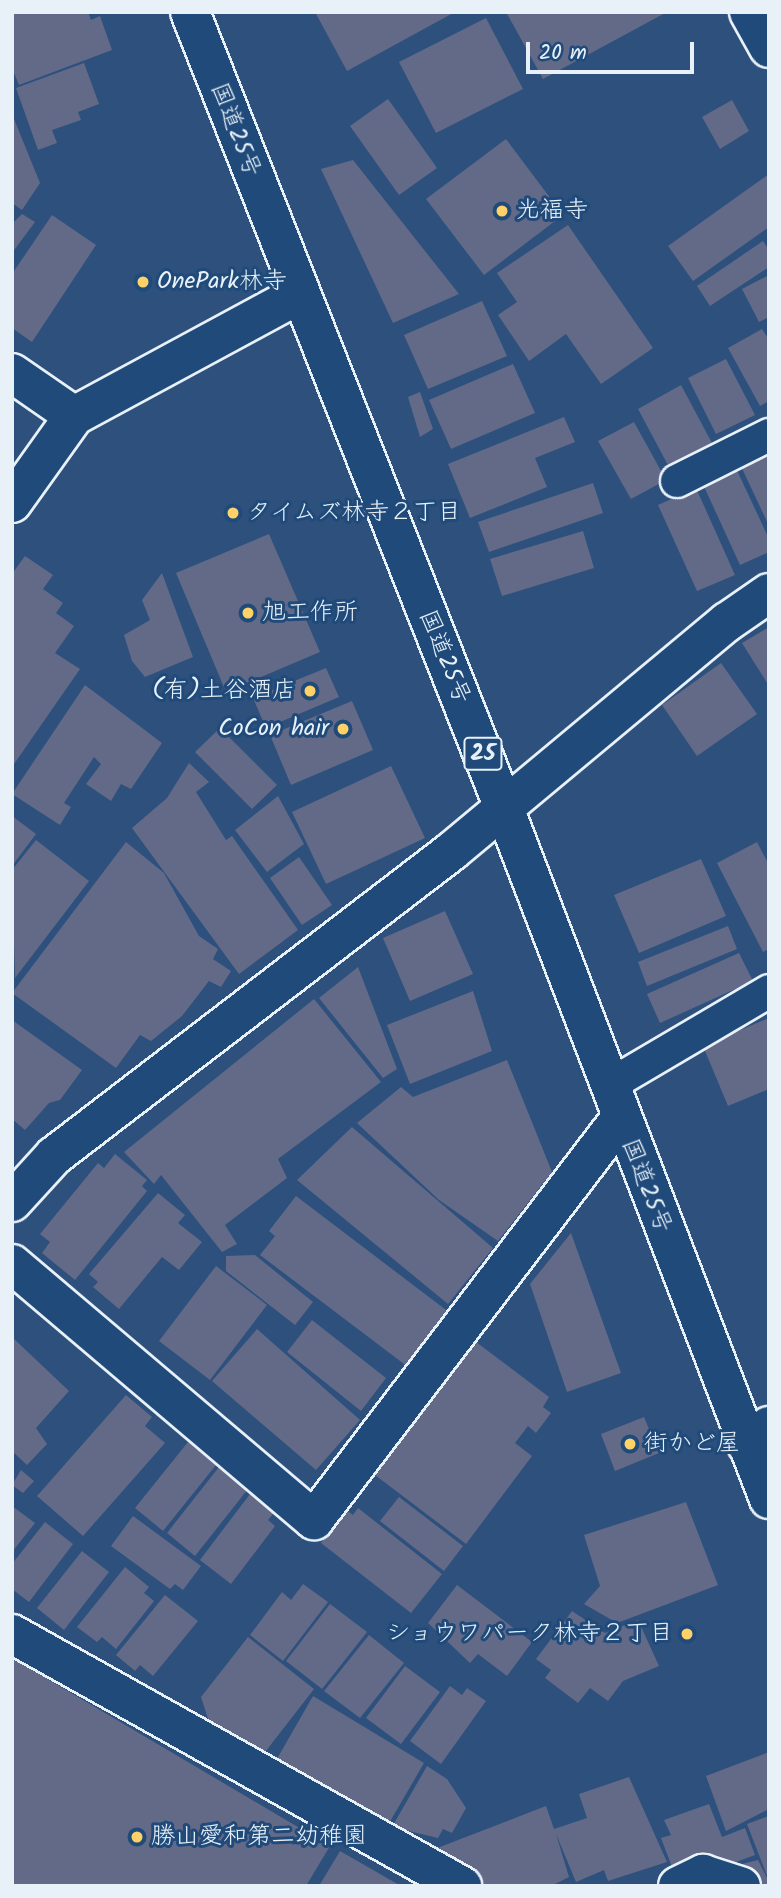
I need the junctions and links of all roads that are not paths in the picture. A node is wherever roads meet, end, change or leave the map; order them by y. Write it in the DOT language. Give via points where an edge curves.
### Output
graph roads {
  1 [pos="190,12"];
  2 [pos="300,294"];
  3 [pos="12,373"];
  4 [pos="74,416"];
  5 [pos="769,435"];
  6 [pos="677,481"];
  7 [pos="12,503"];
  8 [pos="769,593"];
  9 [pos="504,808"];
  10 [pos="769,991"];
  11 [pos="614,1102"];
  12 [pos="12,1202"];
  13 [pos="12,1264"];
  14 [pos="758,1435"];
  15 [pos="769,1499"];
  16 [pos="12,1634"];
  17 [pos="462,1886"];
  18 [pos="678,1886"];
  19 [pos="741,1886"];
  1 -- 2 [label="main road, 国道25号 / 25"];
  2 -- 4 [label="main road"];
  2 -- 9 [label="main road, 国道25号 / 25"];
  3 -- 4 [label="main road"];
  4 -- 7 [label="main road"];
  5 -- 6 [label="lane"];
  8 -- 9 [label="main road"];
  9 -- 11 [label="main road, 国道25号 / 25"];
  9 -- 12 [label="main road" via="54,1156"];
  10 -- 11 [label="lane"];
  11 -- 13 [label="main road" via="314,1520"];
  11 -- 14 [label="main road, 国道25号 / 25"];
  14 -- 15 [label="main road, 国道25号 / 25"];
  16 -- 17 [label="main road"];
  18 -- 19 [label="main road" via="703,1874"];
}
